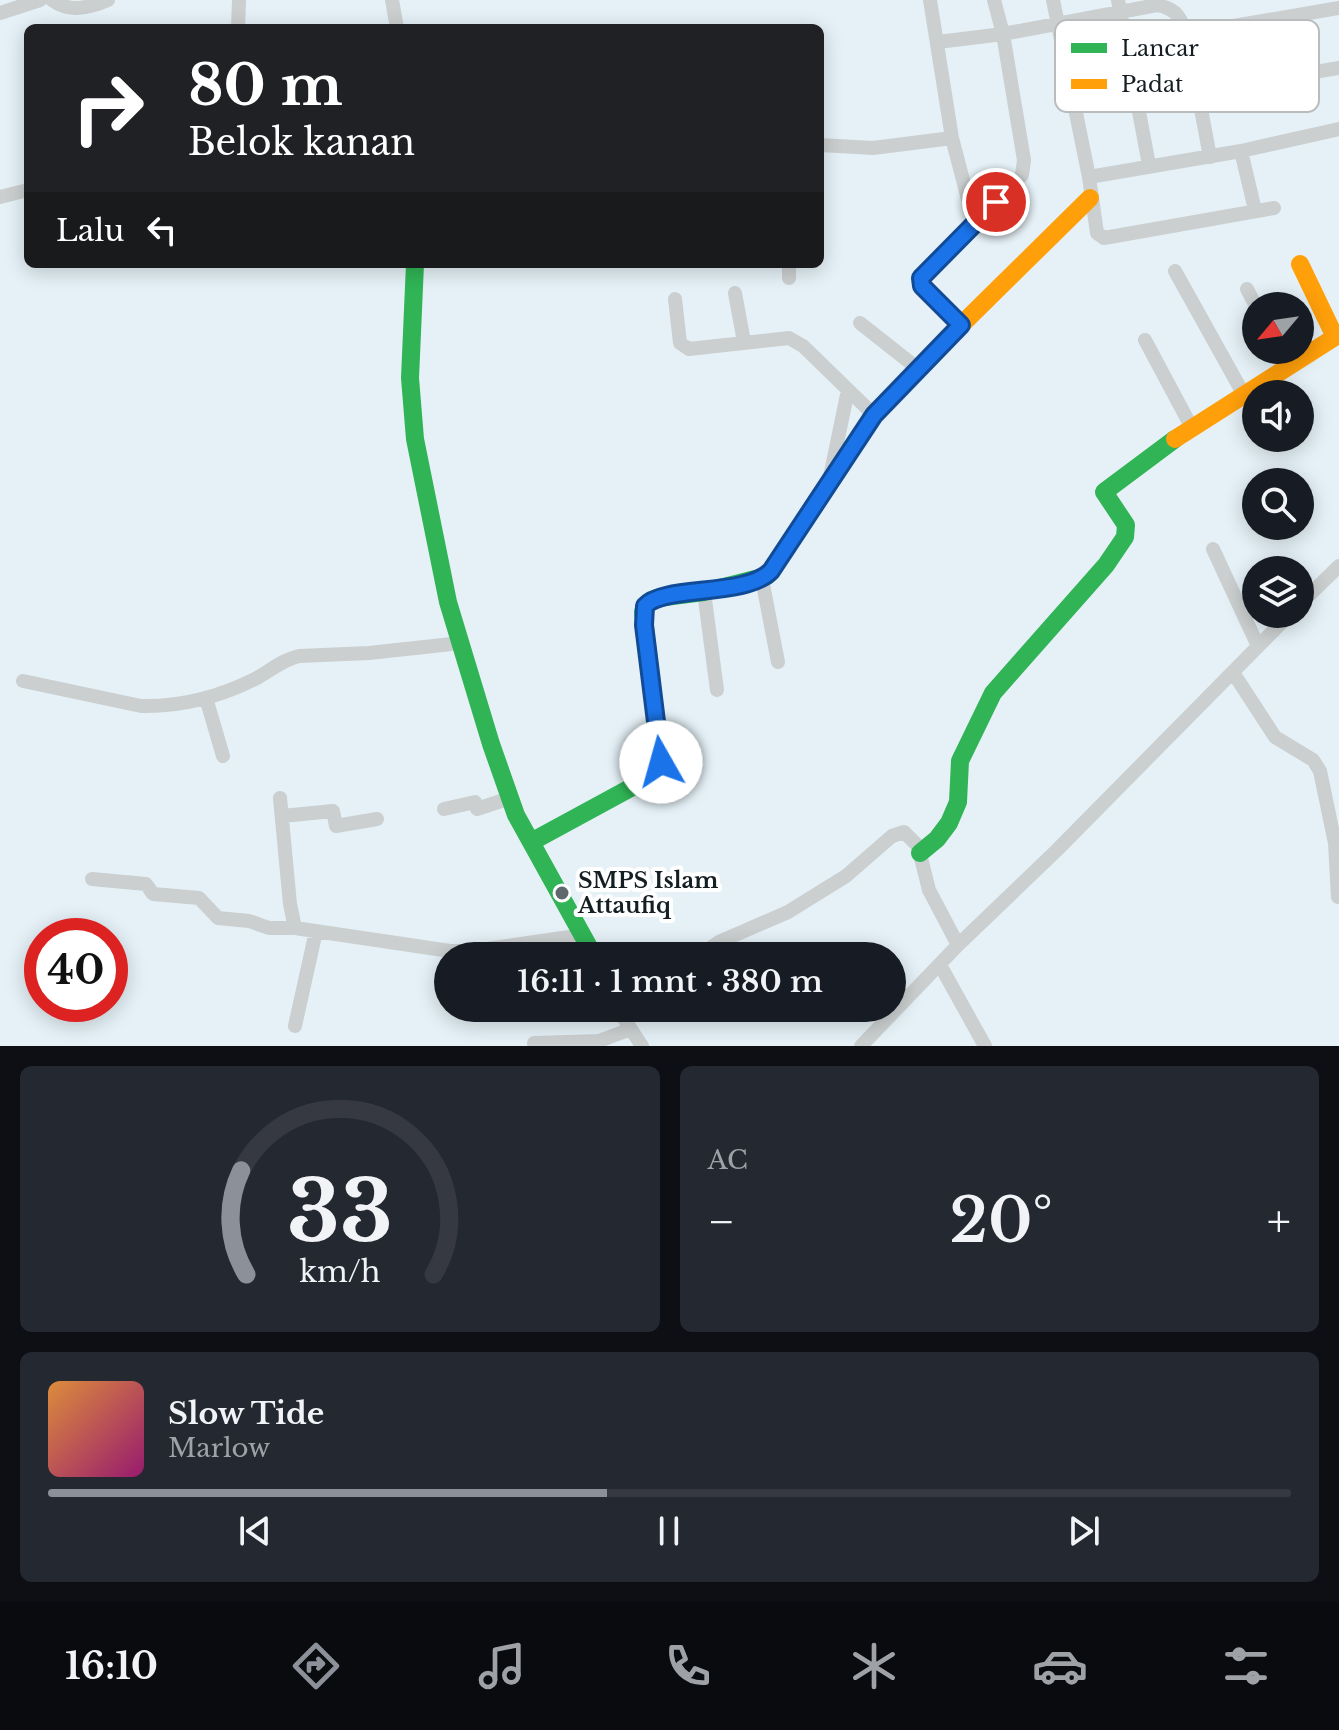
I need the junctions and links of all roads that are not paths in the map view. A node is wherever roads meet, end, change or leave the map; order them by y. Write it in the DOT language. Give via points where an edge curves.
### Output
graph roads {
  1 [pos="40,0"];
  2 [pos="52,0"];
  3 [pos="108,0"];
  4 [pos="239,0"];
  5 [pos="392,0"];
  6 [pos="930,0"];
  7 [pos="994,0"];
  8 [pos="1053,0"];
  9 [pos="1337,0"];
  10 [pos="1120,6"];
  11 [pos="1339,8"];
  12 [pos="0,13"];
  13 [pos="1339,15"];
  14 [pos="1057,20"];
  15 [pos="1072,20"];
  16 [pos="1181,20"];
  17 [pos="1269,20"];
  18 [pos="238,24"];
  19 [pos="396,24"];
  20 [pos="1055,25"];
  21 [pos="1003,34"];
  22 [pos="938,42"];
  23 [pos="1339,68"];
  24 [pos="1319,71"];
  25 [pos="1076,112"];
  26 [pos="1139,112"];
  27 [pos="1202,112"];
  28 [pos="1339,129"];
  29 [pos="952,138"];
  30 [pos="824,145"];
  31 [pos="1241,151"];
  32 [pos="1210,157"];
  33 [pos="1149,165"];
  34 [pos="1089,177"];
  35 [pos="24,191"];
  36 [pos="0,197"];
  37 [pos="1090,198"];
  38 [pos="1274,208"];
  39 [pos="1255,210"];
  40 [pos="974,222"];
  41 [pos="1300,264"];
  42 [pos="415,268"];
  43 [pos="1175,271"];
  44 [pos="1247,289"];
  45 [pos="1249,292"];
  46 [pos="1313,292"];
  47 [pos="735,293"];
  48 [pos="1314,293"];
  49 [pos="675,299"];
  50 [pos="860,323"];
  51 [pos="961,325"];
  52 [pos="1145,340"];
  53 [pos="744,342"];
  54 [pos="1314,346"];
  55 [pos="1278,364"];
  56 [pos="917,368"];
  57 [pos="1261,380"];
  58 [pos="848,390"];
  59 [pos="1242,391"];
  60 [pos="1242,396"];
  61 [pos="874,415"];
  62 [pos="1192,428"];
  63 [pos="828,485"];
  64 [pos="1213,549"];
  65 [pos="1339,566"];
  66 [pos="762,579"];
  67 [pos="1314,590"];
  68 [pos="704,592"];
  69 [pos="1276,628"];
  70 [pos="461,643"];
  71 [pos="1258,646"];
  72 [pos="778,662"];
  73 [pos="1234,674"];
  74 [pos="23,681"];
  75 [pos="717,690"];
  76 [pos="206,698"];
  77 [pos="223,756"];
  78 [pos="280,798"];
  79 [pos="510,798"];
  80 [pos="444,809"];
  81 [pos="282,816"];
  82 [pos="377,819"];
  83 [pos="531,842"];
  84 [pos="920,853"];
  85 [pos="92,879"];
  86 [pos="1338,897"];
  87 [pos="295,928"];
  88 [pos="316,931"];
  89 [pos="583,935"];
  90 [pos="587,942"];
  91 [pos="719,942"];
  92 [pos="958,945"];
  93 [pos="940,965"];
  94 [pos="626,1022"];
  95 [pos="295,1026"];
  96 [pos="631,1029"];
  97 [pos="534,1043"];
  98 [pos="867,1043"];
  99 [pos="642,1046"];
  100 [pos="985,1046"];
  1 -- 12 [label="street"];
  2 -- 3 [label="street" via="69,9"];
  4 -- 18 [label="street"];
  5 -- 19 [label="street"];
  6 -- 22 [label="street"];
  7 -- 21 [label="street"];
  8 -- 14 [label="street"];
  9 -- 11 [label="street"];
  10 -- 15 [label="street"];
  10 -- 16 [label="street" via="1173,8"];
  11 -- 13 [label="street"];
  11 -- 17 [label="street"];
  20 -- 21 [label="street"];
  21 -- 22 [label="street"];
  21 -- 40 [label="street" via="1022,175"];
  22 -- 29 [label="street"];
  23 -- 24 [label="street"];
  25 -- 34 [label="street"];
  26 -- 33 [label="street"];
  27 -- 32 [label="street"];
  28 -- 31 [label="street"];
  29 -- 30 [label="street" via="881,148"];
  29 -- 40 [label="street"];
  31 -- 32 [label="street"];
  31 -- 39 [label="street"];
  32 -- 33 [label="street"];
  33 -- 34 [label="street"];
  34 -- 37 [label="street"];
  35 -- 36 [label="street"];
  37 -- 39 [label="street" via="1097,233 1104,238"];
  37 -- 51 [label="street"];
  38 -- 39 [label="street"];
  40 -- 51 [label="street" via="920,282"];
  41 -- 46 [label="street"];
  42 -- 70 [label="street" via="410,378 415,439"];
  43 -- 59 [label="street"];
  44 -- 45 [label="street"];
  47 -- 53 [label="street"];
  48 -- 54 [label="street" via="1335,337"];
  49 -- 53 [label="street" via="685,348"];
  50 -- 56 [label="street"];
  51 -- 56 [label="street"];
  52 -- 62 [label="street"];
  53 -- 58 [label="street" via="780,337 797,341"];
  55 -- 57 [label="street"];
  56 -- 61 [label="street"];
  58 -- 61 [label="street"];
  58 -- 63 [label="street"];
  60 -- 62 [label="street"];
  61 -- 63 [label="street"];
  62 -- 84 [label="street" via="1104,492 1126,525 1125,537 993,693 960,761 958,802 949,823"];
  63 -- 66 [label="street"];
  64 -- 71 [label="street"];
  65 -- 67 [label="street"];
  66 -- 68 [label="street"];
  66 -- 72 [label="street"];
  68 -- 75 [label="street"];
  68 -- 83 [label="street" via="657,598 643,612 658,769"];
  69 -- 71 [label="street"];
  70 -- 76 [label="street" via="299,656"];
  70 -- 79 [label="street"];
  71 -- 73 [label="street"];
  73 -- 86 [label="street" via="1275,737 1313,760 1320,771 1335,843"];
  73 -- 92 [label="street"];
  74 -- 76 [label="street" via="141,706"];
  76 -- 77 [label="street"];
  78 -- 81 [label="street"];
  79 -- 80 [label="street" via="477,809 475,802"];
  79 -- 83 [label="street"];
  81 -- 82 [label="street" via="333,811 336,826"];
  81 -- 87 [label="street"];
  83 -- 89 [label="street"];
  84 -- 91 [label="street" via="904,832 898,833 846,876 788,912"];
  84 -- 92 [label="street" via="929,890"];
  85 -- 87 [label="street" via="146,884 153,894 199,898 218,918"];
  87 -- 88 [label="street"];
  88 -- 89 [label="street" via="450,951"];
  88 -- 95 [label="street"];
  89 -- 90 [label="street"];
  92 -- 93 [label="street"];
  93 -- 98 [label="street"];
  93 -- 100 [label="street"];
  94 -- 96 [label="street"];
  96 -- 97 [label="street" via="599,1041"];
  96 -- 99 [label="street"];
}
